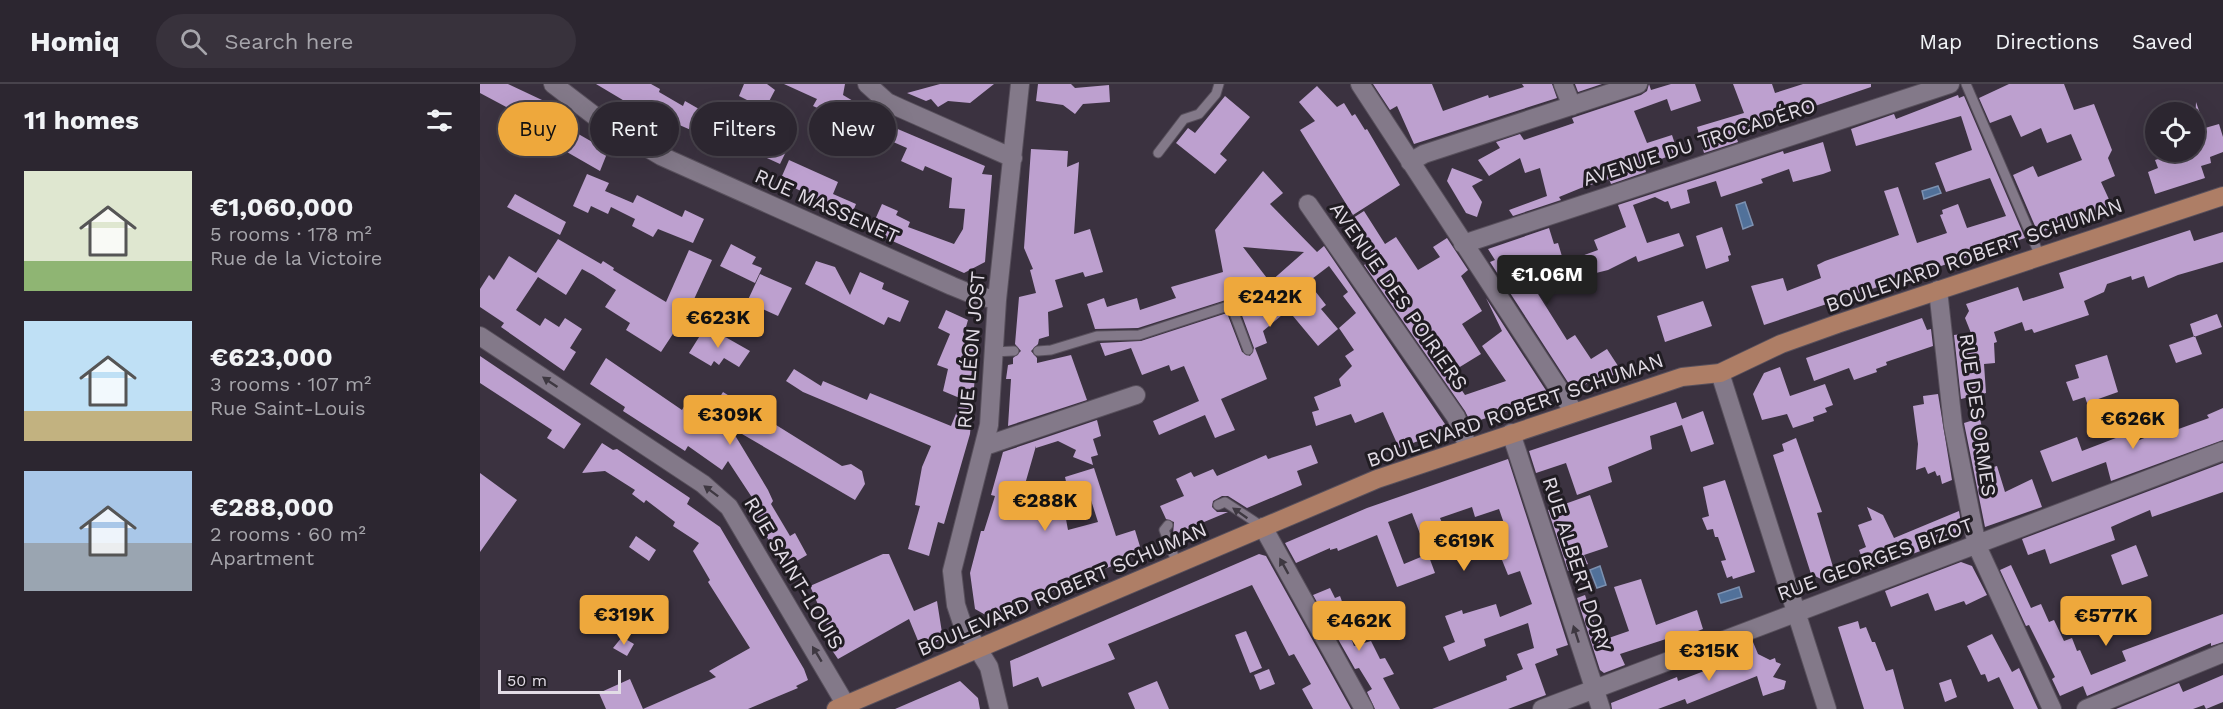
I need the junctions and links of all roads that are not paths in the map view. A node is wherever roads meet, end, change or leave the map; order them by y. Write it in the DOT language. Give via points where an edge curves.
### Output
graph roads {
  1 [pos="553,84"];
  2 [pos="867,84"];
  3 [pos="1020,84"];
  4 [pos="1219,84"];
  5 [pos="1360,84"];
  6 [pos="1563,84"];
  7 [pos="1638,84"];
  8 [pos="1950,84"];
  9 [pos="1966,84"];
  10 [pos="1572,106"];
  11 [pos="1158,153"];
  12 [pos="1014,158"];
  13 [pos="1410,162"];
  14 [pos="2223,196"];
  15 [pos="1308,204"];
  16 [pos="1463,244"];
  17 [pos="2040,256"];
  18 [pos="1938,290"];
  19 [pos="997,300"];
  20 [pos="480,336"];
  21 [pos="1248,350"];
  22 [pos="1014,351"];
  23 [pos="1038,351"];
  24 [pos="993,352"];
  25 [pos="1720,373"];
  26 [pos="1136,395"];
  27 [pos="1574,412"];
  28 [pos="1511,433"];
  29 [pos="985,446"];
  30 [pos="1468,447"];
  31 [pos="2223,451"];
  32 [pos="1218,505"];
  33 [pos="1168,525"];
  34 [pos="1263,527"];
  35 [pos="1977,546"];
  36 [pos="1177,564"];
  37 [pos="1796,612"];
  38 [pos="977,647"];
  39 [pos="2223,653"];
  40 [pos="1594,689"];
  41 [pos="841,707"];
  42 [pos="999,709"];
  43 [pos="1364,709"];
  44 [pos="1542,709"];
  45 [pos="1601,709"];
  46 [pos="1827,709"];
  47 [pos="2052,709"];
  48 [pos="2086,709"];
  1 -- 19 [label="street, RUE MASSENET" via="633,141 689,170 952,286"];
  2 -- 12 [label="street" via="887,102"];
  3 -- 12 [label="street, RUE LÉON JOST"];
  4 -- 11 [label="lane" via="1216,94 1198,114 1184,120"];
  5 -- 13 [label="street"];
  6 -- 10 [label="street"];
  7 -- 10 [label="street"];
  8 -- 16 [label="street, AVENUE DU TROCADÉRO"];
  9 -- 17 [label="lane"];
  10 -- 13 [label="street"];
  12 -- 19 [label="street, RUE LÉON JOST"];
  13 -- 16 [label="street"];
  14 -- 17 [label="main road, BOULEVARD ROBERT SCHUMAN"];
  15 -- 30 [label="street, AVENUE DES POIRIERS" via="1456,417"];
  16 -- 27 [label="street"];
  17 -- 18 [label="main road, BOULEVARD ROBERT SCHUMAN"];
  18 -- 25 [label="main road, BOULEVARD ROBERT SCHUMAN" via="1780,344"];
  18 -- 35 [label="street, RUE DES ORMES" via="1953,425"];
  19 -- 24 [label="street, RUE LÉON JOST"];
  41 -- 20 [label="street, RUE SAINT-LOUIS, one-way" via="729,507 703,484"];
  21 -- 23 [label="lane" via="1231,305 1139,335 1096,336"];
  22 -- 24 [label="lane"];
  24 -- 29 [label="street, RUE LÉON JOST"];
  25 -- 27 [label="main road, BOULEVARD ROBERT SCHUMAN" via="1682,377"];
  25 -- 37 [label="street"];
  26 -- 29 [label="street"];
  27 -- 28 [label="main road, BOULEVARD ROBERT SCHUMAN"];
  28 -- 30 [label="main road, BOULEVARD ROBERT SCHUMAN"];
  40 -- 28 [label="street, RUE ALBERT DORY, one-way"];
  29 -- 38 [label="street, RUE LÉON JOST" via="952,571 956,605"];
  30 -- 34 [label="main road, BOULEVARD ROBERT SCHUMAN" via="1377,479"];
  31 -- 35 [label="street, RUE GEORGES BIZOT"];
  34 -- 32 [label="lane, one-way" via="1225,502"];
  33 -- 36 [label="lane" via="1164,530"];
  34 -- 36 [label="main road, BOULEVARD ROBERT SCHUMAN"];
  43 -- 34 [label="street, one-way"];
  35 -- 37 [label="street, RUE GEORGES BIZOT"];
  35 -- 47 [label="street, RUE DES ORMES"];
  36 -- 38 [label="main road, BOULEVARD ROBERT SCHUMAN"];
  37 -- 40 [label="street, RUE GEORGES BIZOT"];
  37 -- 46 [label="street"];
  38 -- 41 [label="main road, BOULEVARD ROBERT SCHUMAN"];
  38 -- 42 [label="street, RUE LÉON JOST" via="992,673"];
  39 -- 48 [label="street"];
  40 -- 44 [label="street, RUE GEORGES BIZOT"];
  40 -- 45 [label="street, RUE ALBERT DORY"];
}
